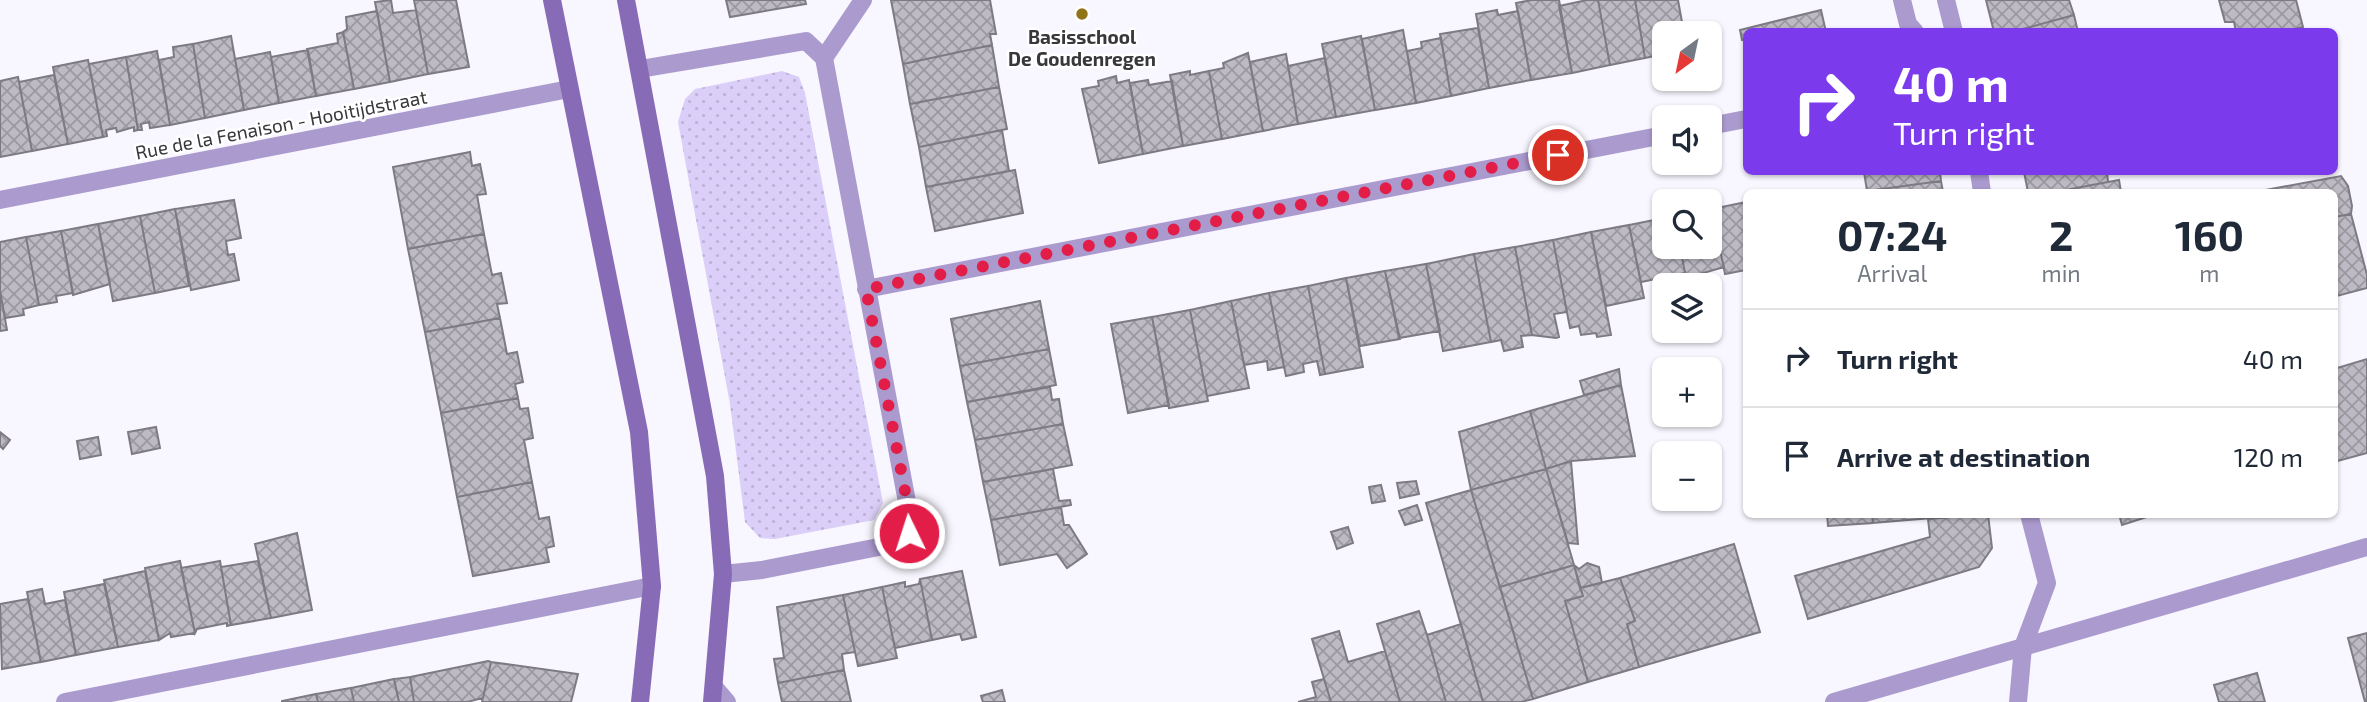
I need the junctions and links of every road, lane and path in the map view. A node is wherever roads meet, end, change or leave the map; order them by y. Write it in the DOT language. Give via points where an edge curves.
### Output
graph roads {
  1 [pos="552,0"];
  2 [pos="626,0"];
  3 [pos="863,0"];
  4 [pos="1902,0"];
  5 [pos="1946,0"];
  6 [pos="1912,28"];
  7 [pos="1953,28"];
  8 [pos="824,58"];
  9 [pos="640,69"];
  10 [pos="569,89"];
  11 [pos="1743,120"];
  12 [pos="1722,124"];
  13 [pos="1652,137"];
  14 [pos="0,200"];
  15 [pos="866,289"];
  16 [pos="2030,518"];
  17 [pos="2367,547"];
  18 [pos="723,574"];
  19 [pos="652,586"];
  20 [pos="2023,647"];
  21 [pos="718,697"];
  22 [pos="65,702"];
  23 [pos="640,702"];
  24 [pos="1834,702"];
  25 [pos="2018,702"];
  1 -- 10 [label="main road"];
  2 -- 9 [label="main road"];
  3 -- 8 [label="street"];
  4 -- 6 [label="street"];
  5 -- 7 [label="street"];
  8 -- 9 [label="street" via="806,41"];
  8 -- 15 [label="street"];
  9 -- 18 [label="main road" via="715,476"];
  10 -- 14 [label="street, Rue de la Fenaison - Hooitijdstraat"];
  10 -- 19 [label="main road" via="639,432"];
  11 -- 12 [label="street"];
  13 -- 15 [label="street"];
  15 -- 18 [label="street" via="910,517 909,533 899,544"];
  16 -- 20 [label="street" via="2047,583"];
  17 -- 20 [label="street"];
  18 -- 21 [label="main road"];
  19 -- 22 [label="street"];
  19 -- 23 [label="main road"];
  20 -- 24 [label="street"];
  20 -- 25 [label="street"];
}
